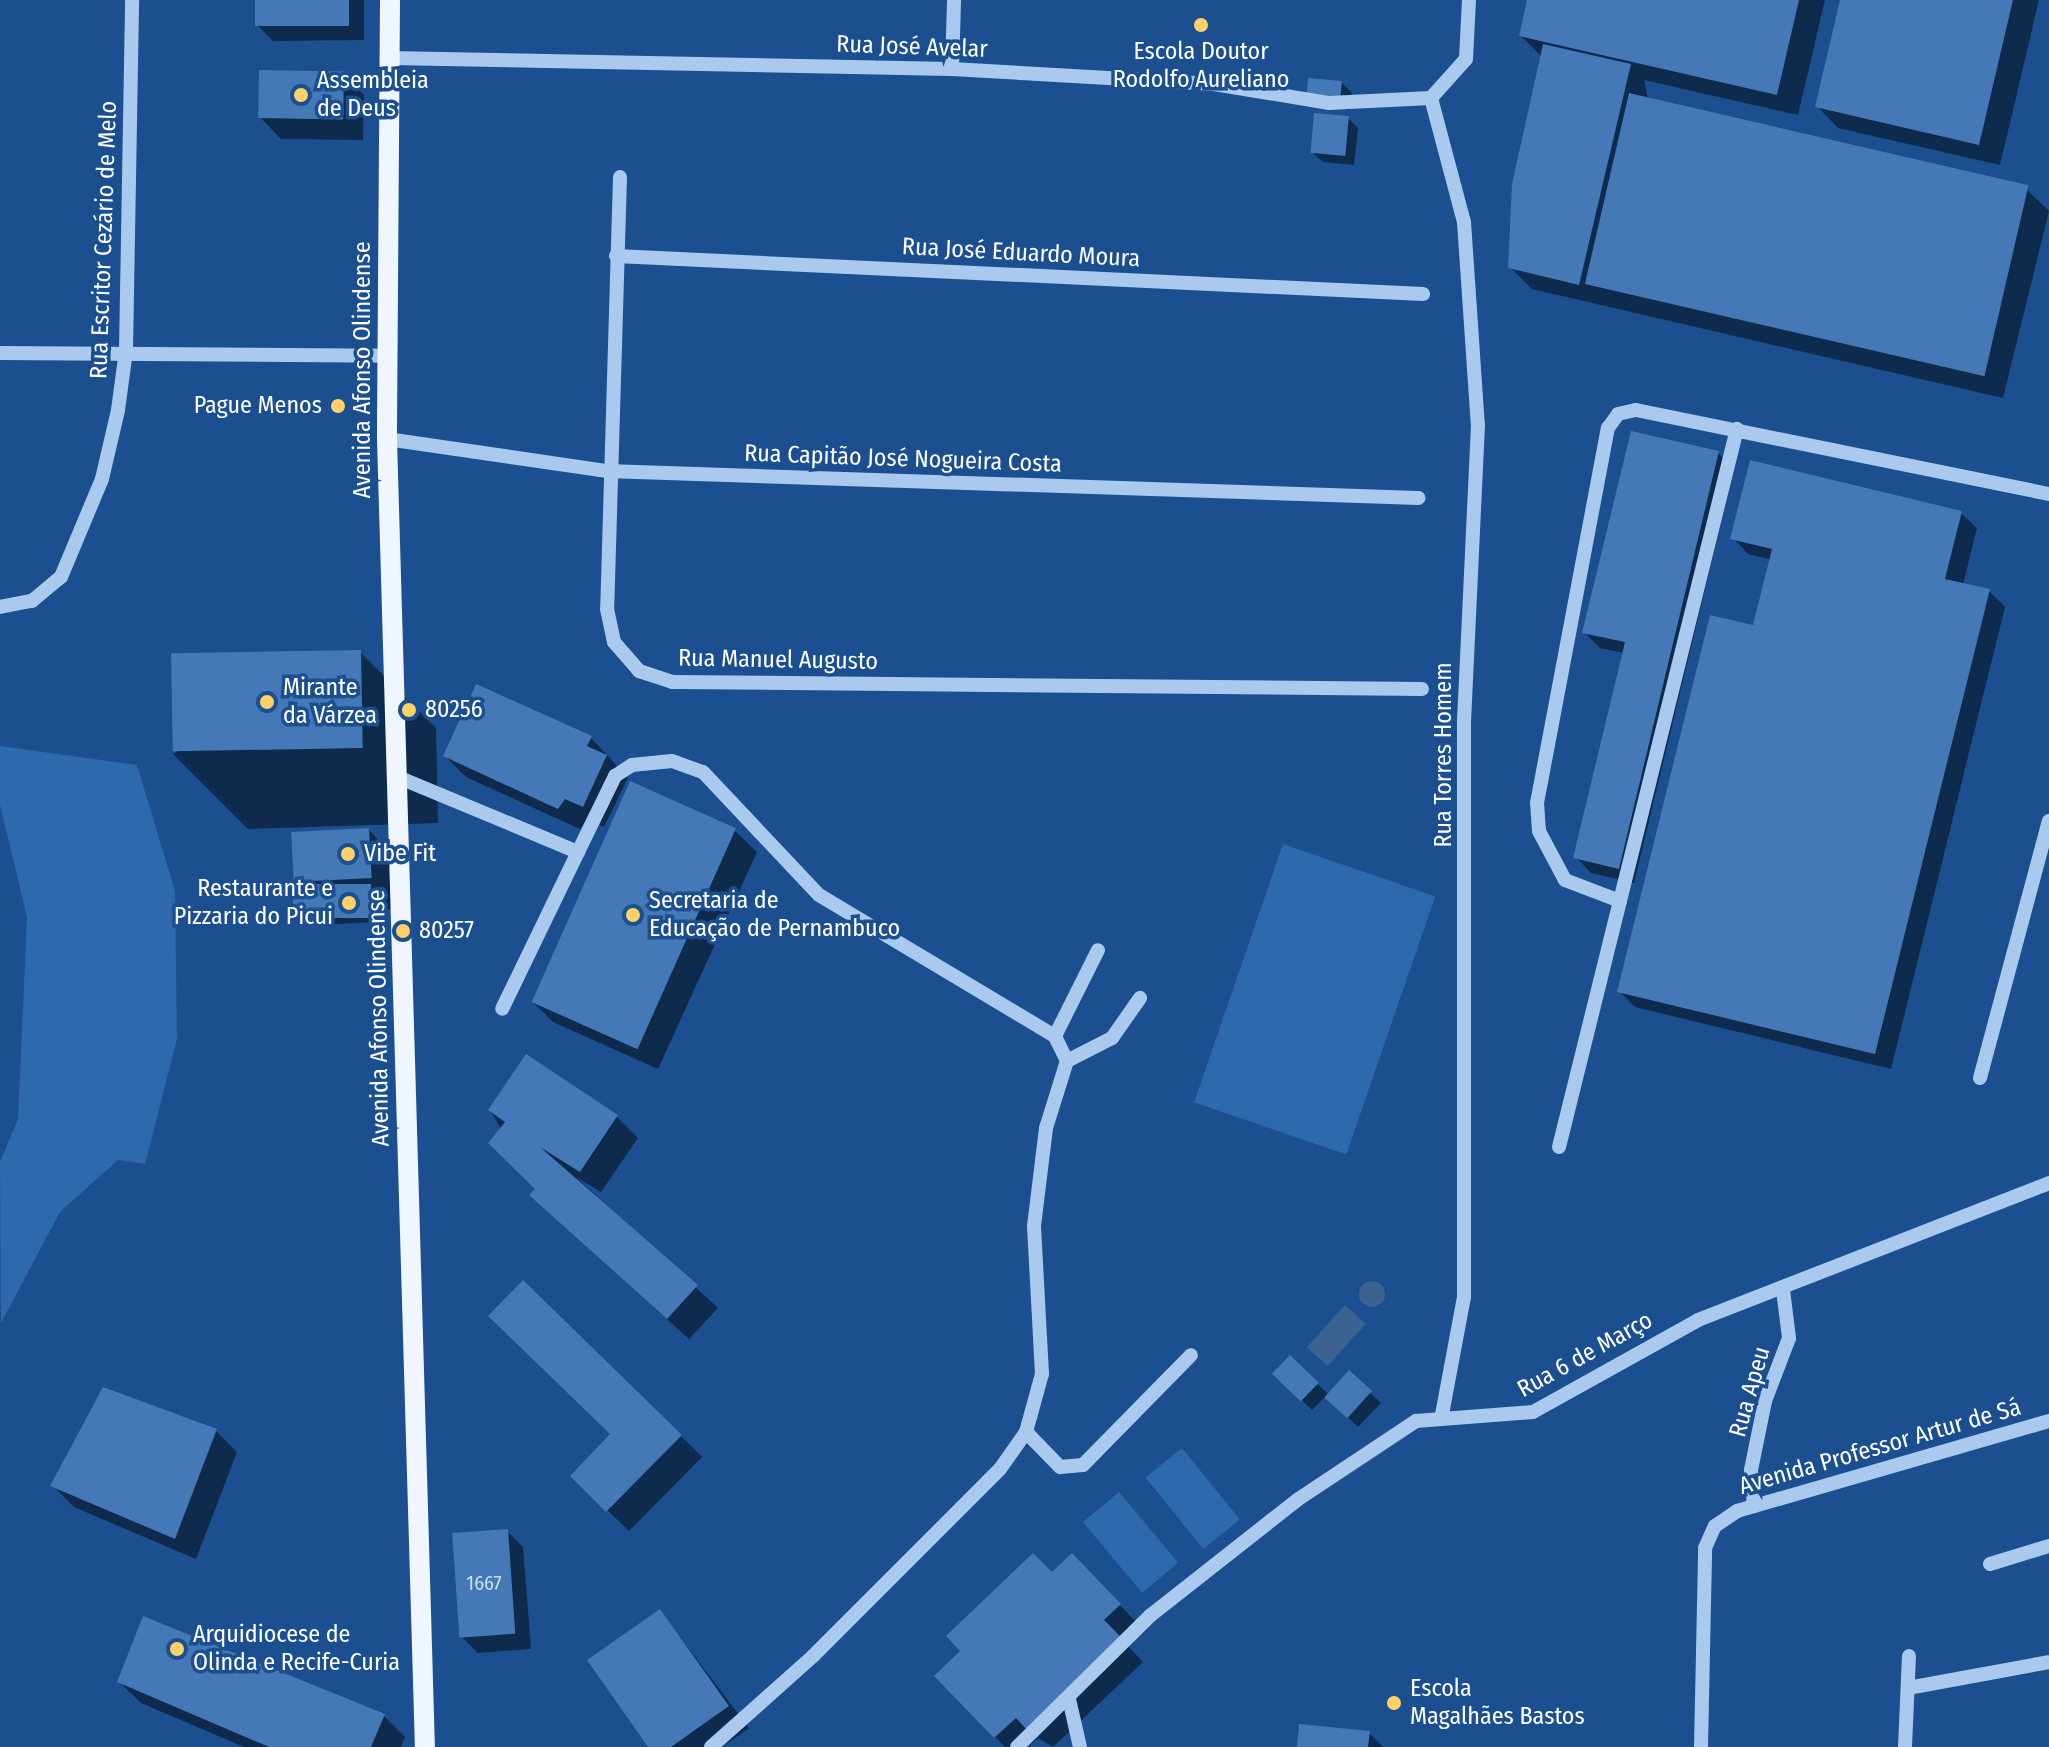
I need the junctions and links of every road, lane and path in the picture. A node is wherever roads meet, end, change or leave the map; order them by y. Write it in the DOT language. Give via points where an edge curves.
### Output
graph roads {
  1 [pos="132,0"];
  2 [pos="390,0"];
  3 [pos="954,0"];
  4 [pos="1469,0"];
  5 [pos="389,58"];
  6 [pos="952,69"];
  7 [pos="1431,98"];
  8 [pos="620,177"];
  9 [pos="616,256"];
  10 [pos="1423,294"];
  11 [pos="126,351"];
  12 [pos="0,353"];
  13 [pos="387,356"];
  14 [pos="1737,429"];
  15 [pos="387,439"];
  16 [pos="606,471"];
  17 [pos="2049,494"];
  18 [pos="1419,498"];
  19 [pos="0,607"];
  20 [pos="1422,689"];
  21 [pos="400,778"];
  22 [pos="2049,821"];
  23 [pos="578,852"];
  24 [pos="1620,901"];
  25 [pos="1098,950"];
  26 [pos="1140,998"];
  27 [pos="502,1009"];
  28 [pos="1055,1036"];
  29 [pos="1067,1061"];
  30 [pos="1980,1078"];
  31 [pos="1559,1147"];
  32 [pos="2049,1183"];
  33 [pos="1783,1290"];
  34 [pos="1191,1355"];
  35 [pos="1442,1415"];
  36 [pos="2049,1421"];
  37 [pos="1026,1432"];
  38 [pos="1754,1506"];
  39 [pos="2049,1546"];
  40 [pos="1990,1564"];
  41 [pos="1909,1656"];
  42 [pos="2049,1662"];
  43 [pos="1908,1688"];
  44 [pos="1069,1699"];
  45 [pos="425,1747"];
  46 [pos="711,1747"];
  47 [pos="1017,1747"];
  48 [pos="1080,1747"];
  49 [pos="1701,1747"];
  50 [pos="1905,1747"];
  1 -- 11 [label="street, Rua Escritor Cezário de Melo"];
  2 -- 5 [label="main road, Avenida Afonso Olindense"];
  3 -- 6 [label="street"];
  4 -- 7 [label="street" via="1466,59"];
  5 -- 6 [label="street, Rua José Avelar"];
  5 -- 13 [label="main road, Avenida Afonso Olindense"];
  6 -- 7 [label="street, Rua José Avelar" via="1214,84 1329,103"];
  7 -- 35 [label="street, Rua Torres Homem" via="1464,222 1478,425 1465,681 1464,1297"];
  8 -- 9 [label="street, Rua Manuel Augusto"];
  9 -- 10 [label="street, Rua José Eduardo Moura"];
  9 -- 16 [label="street, Rua Manuel Augusto"];
  11 -- 12 [label="street"];
  11 -- 13 [label="street"];
  11 -- 19 [label="street, Rua Escritor Cezário de Melo" via="102,479 61,577 32,601"];
  13 -- 15 [label="main road, Avenida Afonso Olindense"];
  14 -- 17 [label="street"];
  14 -- 24 [label="street"];
  14 -- 24 [label="street" via="1636,410 1618,414 1608,428 1537,803 1539,831 1565,880"];
  15 -- 16 [label="street, Rua Capitão José Nogueira Costa"];
  15 -- 21 [label="main road, Avenida Afonso Olindense"];
  16 -- 18 [label="street, Rua Capitão José Nogueira Costa"];
  16 -- 20 [label="street, Rua Manuel Augusto" via="614,642 639,671 672,682"];
  21 -- 23 [label="street"];
  21 -- 45 [label="main road, Avenida Afonso Olindense"];
  22 -- 30 [label="street"];
  23 -- 27 [label="street"];
  23 -- 28 [label="street" via="615,776 632,765 672,761 703,772 819,895"];
  24 -- 31 [label="street"];
  25 -- 28 [label="street"];
  26 -- 29 [label="street" via="1112,1038"];
  28 -- 29 [label="street"];
  29 -- 37 [label="street" via="1036,1191 1033,1303 1042,1374"];
  32 -- 33 [label="street, Rua 6 de Março"];
  33 -- 35 [label="street, Rua 6 de Março" via="1687,1325 1533,1412"];
  33 -- 38 [label="street, Rua Apeu" via="1789,1338 1765,1401 1751,1470"];
  34 -- 37 [label="street" via="1083,1465 1060,1467"];
  35 -- 44 [label="street, Rua 6 de Março" via="1395,1432 1297,1500 1151,1615"];
  36 -- 38 [label="street, Avenida Professor Artur de Sá"];
  37 -- 46 [label="street" via="1000,1469 824,1645"];
  38 -- 49 [label="street, Avenida Professor Artur de Sá" via="1723,1518 1705,1548"];
  39 -- 40 [label="street"];
  41 -- 43 [label="street"];
  42 -- 43 [label="street"];
  43 -- 50 [label="street"];
  44 -- 47 [label="street, Rua 6 de Março"];
  44 -- 48 [label="street"];
}
